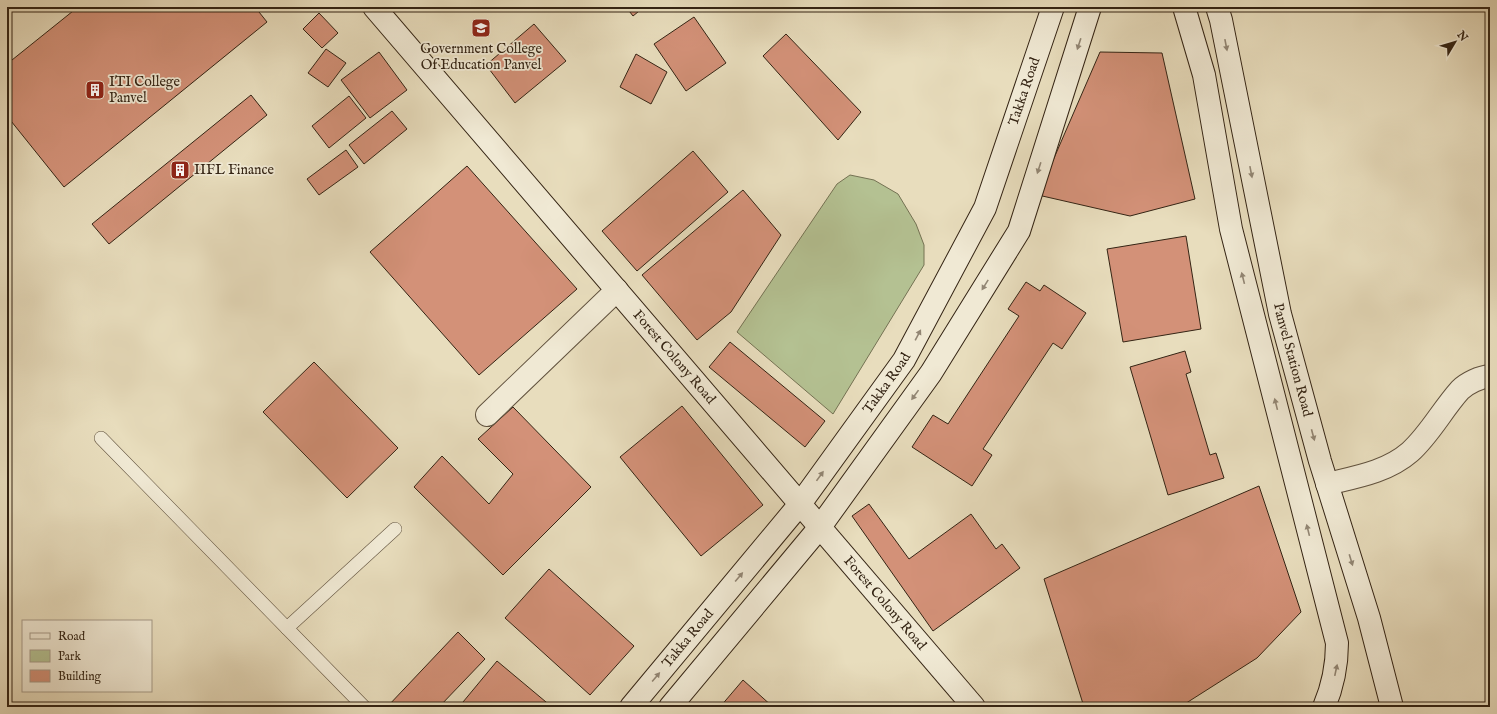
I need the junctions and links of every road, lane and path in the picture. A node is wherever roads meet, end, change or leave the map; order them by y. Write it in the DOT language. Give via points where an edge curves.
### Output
graph roads {
  1 [pos="374,7"];
  2 [pos="1054,7"];
  3 [pos="1090,7"];
  4 [pos="1184,7"];
  5 [pos="1217,7"];
  6 [pos="616,290"];
  7 [pos="1490,376"];
  8 [pos="487,414"];
  9 [pos="101,438"];
  10 [pos="1327,484"];
  11 [pos="800,504"];
  12 [pos="820,527"];
  13 [pos="395,529"];
  14 [pos="287,628"];
  15 [pos="364,707"];
  16 [pos="631,707"];
  17 [pos="670,707"];
  18 [pos="974,707"];
  19 [pos="1324,707"];
  20 [pos="1392,707"];
  1 -- 6 [label="street, Forest Colony Road"];
  11 -- 2 [label="street, Takka Road, one-way" via="904,360 985,208"];
  3 -- 12 [label="street, Takka Road, one-way" via="1019,231 931,373"];
  19 -- 4 [label="street, Panvel Station Road, one-way" via="1331,691 1337,664 1336,643 1231,229 1204,74"];
  5 -- 10 [label="street, Panvel Station Road, one-way" via="1280,314"];
  6 -- 8 [label="street"];
  6 -- 11 [label="street, Forest Colony Road"];
  7 -- 10 [label="street" via="1481,377 1461,389 1428,434 1408,453 1386,467 1362,476"];
  9 -- 14 [label="lane"];
  10 -- 20 [label="street, Panvel Station Road, one-way" via="1369,618"];
  11 -- 12 [label="street, Forest Colony Road"];
  16 -- 11 [label="street, Takka Road, one-way"];
  12 -- 17 [label="street, Takka Road"];
  12 -- 18 [label="street, Forest Colony Road"];
  13 -- 14 [label="lane"];
  14 -- 15 [label="lane"];
}
